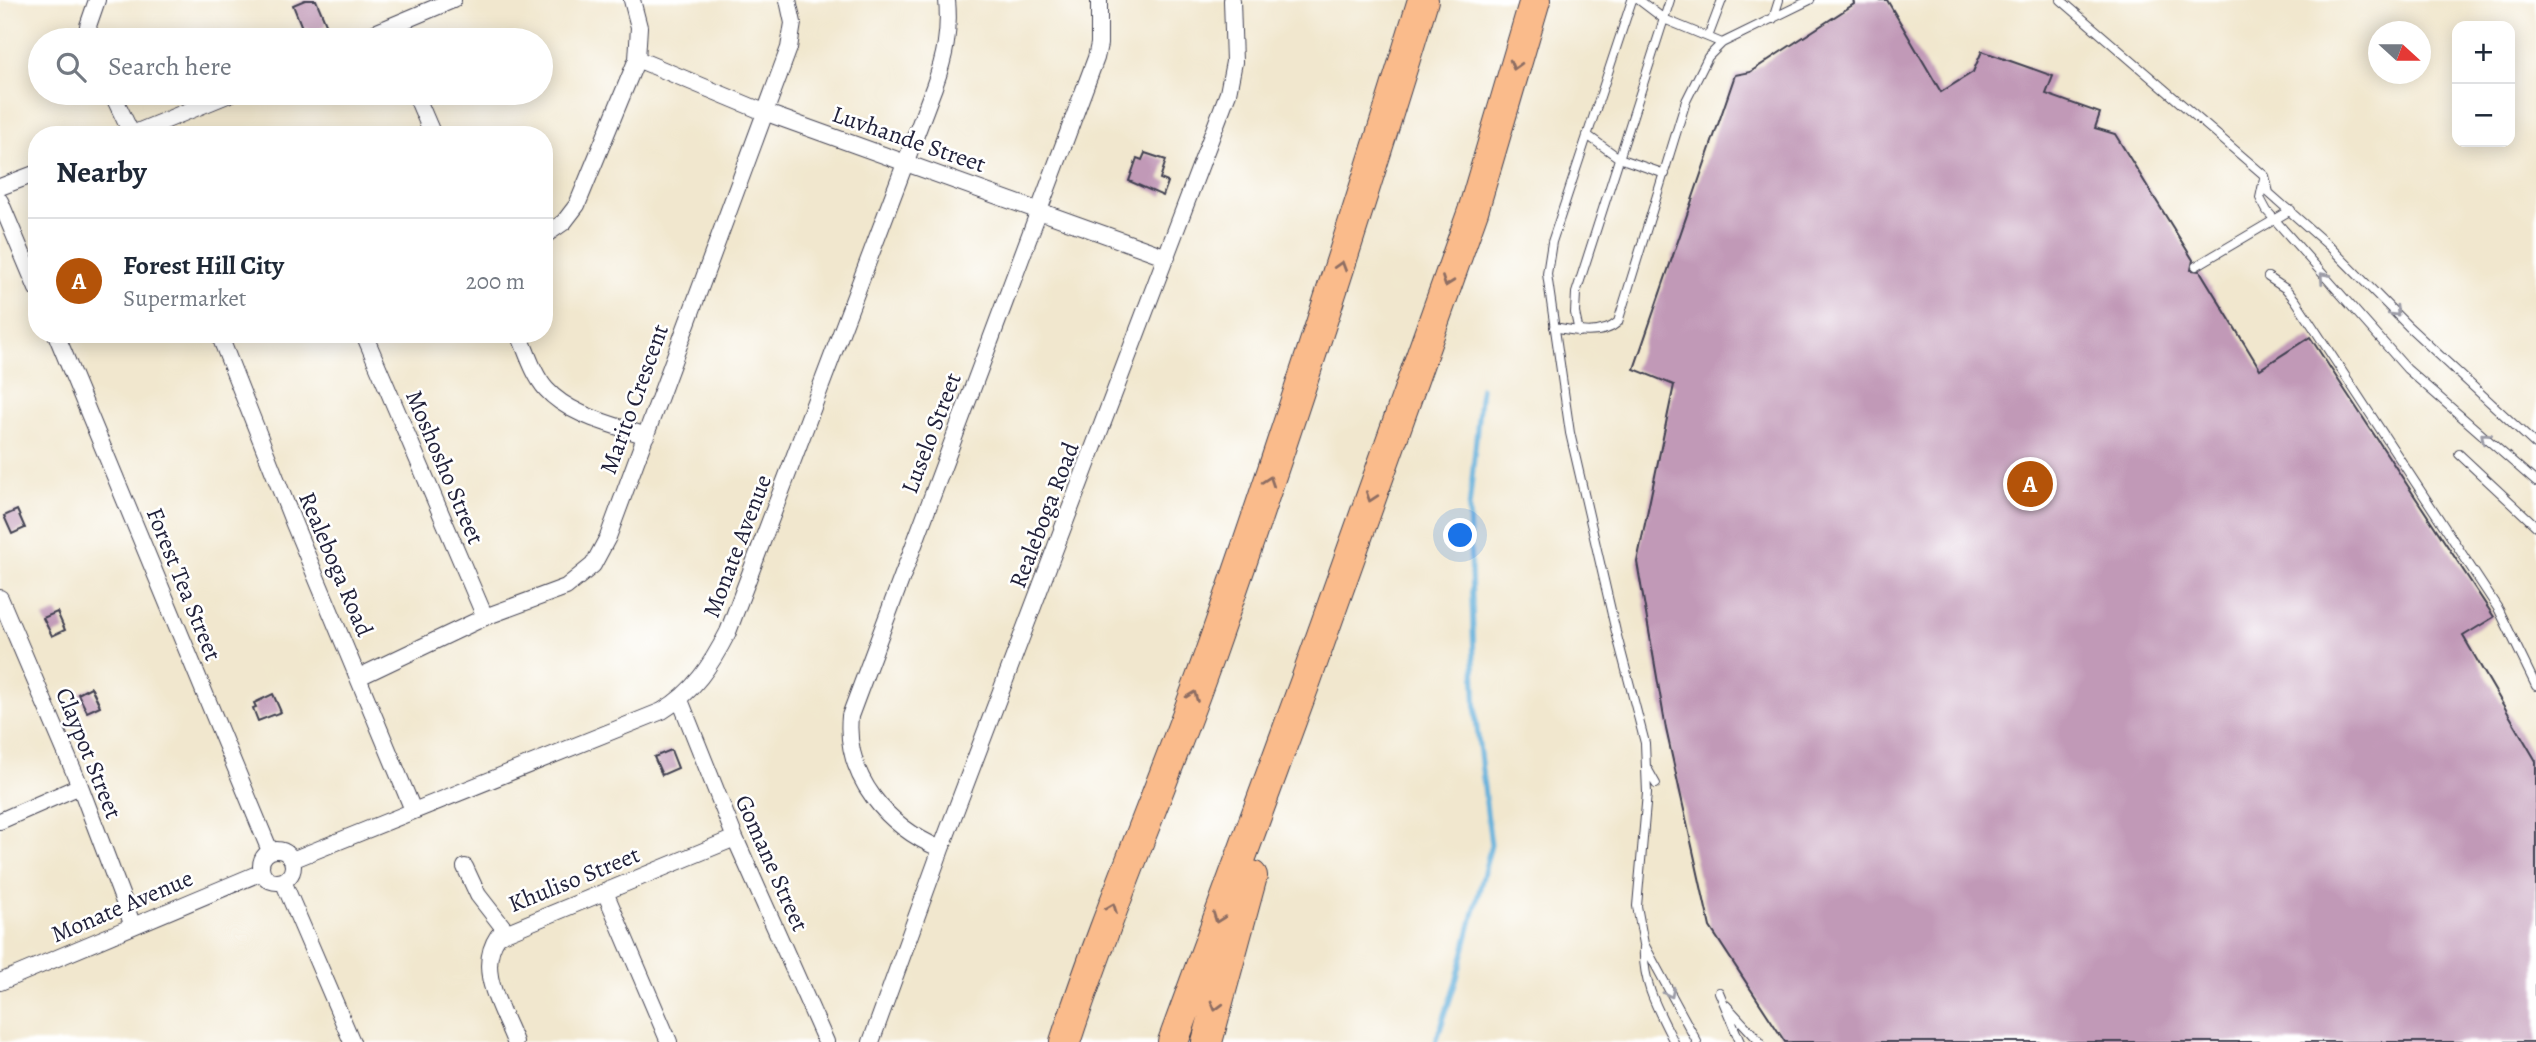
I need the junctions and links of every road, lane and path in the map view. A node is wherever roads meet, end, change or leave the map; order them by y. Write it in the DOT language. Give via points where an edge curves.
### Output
graph roads {
  1 [pos="97,0"];
  2 [pos="453,0"];
  3 [pos="632,0"];
  4 [pos="788,0"];
  5 [pos="947,0"];
  6 [pos="1099,0"];
  7 [pos="1232,0"];
  8 [pos="1423,0"];
  9 [pos="1535,0"];
  10 [pos="1632,0"];
  11 [pos="1639,0"];
  12 [pos="1670,0"];
  13 [pos="1722,0"];
  14 [pos="1779,0"];
  15 [pos="1810,0"];
  16 [pos="2061,0"];
  17 [pos="1664,19"];
  18 [pos="1773,19"];
  19 [pos="88,28"];
  20 [pos="401,28"];
  21 [pos="1708,37"];
  22 [pos="1722,43"];
  23 [pos="637,60"];
  24 [pos="118,105"];
  25 [pos="203,105"];
  26 [pos="420,105"];
  27 [pos="764,112"];
  28 [pos="128,126"];
  29 [pos="153,126"];
  30 [pos="429,126"];
  31 [pos="1587,135"];
  32 [pos="1619,158"];
  33 [pos="905,162"];
  34 [pos="1665,174"];
  35 [pos="28,176"];
  36 [pos="2265,176"];
  37 [pos="0,187"];
  38 [pos="0,201"];
  39 [pos="1041,209"];
  40 [pos="2291,210"];
  41 [pos="2274,219"];
  42 [pos="553,230"];
  43 [pos="1167,257"];
  44 [pos="2196,265"];
  45 [pos="28,268"];
  46 [pos="2269,277"];
  47 [pos="1554,327"];
  48 [pos="1579,332"];
  49 [pos="60,343"];
  50 [pos="223,343"];
  51 [pos="368,343"];
  52 [pos="523,343"];
  53 [pos="646,436"];
  54 [pos="2536,445"];
  55 [pos="2459,454"];
  56 [pos="2536,482"];
  57 [pos="2536,526"];
  58 [pos="0,598"];
  59 [pos="485,617"];
  60 [pos="359,677"];
  61 [pos="1306,680"];
  62 [pos="2536,687"];
  63 [pos="680,701"];
  64 [pos="1646,766"];
  65 [pos="1656,784"];
  66 [pos="80,786"];
  67 [pos="414,810"];
  68 [pos="0,821"];
  69 [pos="735,838"];
  70 [pos="941,849"];
  71 [pos="271,851"];
  72 [pos="292,860"];
  73 [pos="465,867"];
  74 [pos="262,872"];
  75 [pos="283,881"];
  76 [pos="605,892"];
  77 [pos="134,926"];
  78 [pos="506,931"];
  79 [pos="1644,944"];
  80 [pos="1094,955"];
  81 [pos="0,982"];
  82 [pos="1718,992"];
  83 [pos="1724,1002"];
  84 [pos="352,1042"];
  85 [pos="515,1042"];
  86 [pos="669,1042"];
  87 [pos="826,1042"];
  88 [pos="871,1042"];
  89 [pos="1046,1042"];
  90 [pos="1065,1042"];
  91 [pos="1174,1042"];
  92 [pos="1207,1042"];
  93 [pos="1674,1042"];
  94 [pos="1696,1042"];
  95 [pos="1740,1042"];
  96 [pos="1760,1042"];
  1 -- 19 [label="street"];
  2 -- 20 [label="street"];
  3 -- 23 [label="street" via="639,27"];
  4 -- 27 [label="street, Marito Crescent" via="793,23 789,48"];
  5 -- 33 [label="street, Monate Avenue" via="946,54"];
  6 -- 39 [label="street, Luselo Street" via="1096,58"];
  7 -- 43 [label="street, Realeboga Road" via="1231,82"];
  80 -- 8 [label="highway, one-way" via="1209,656 1329,307"];
  9 -- 61 [label="highway, one-way" via="1472,211"];
  10 -- 31 [label="lane"];
  11 -- 17 [label="lane"];
  12 -- 17 [label="lane"];
  13 -- 21 [label="lane"];
  14 -- 18 [label="lane"];
  15 -- 18 [label="lane"];
  16 -- 36 [label="lane"];
  17 -- 21 [label="lane"];
  17 -- 32 [label="lane"];
  18 -- 22 [label="lane"];
  21 -- 22 [label="lane"];
  22 -- 34 [label="lane" via="1708,57 1686,101"];
  23 -- 27 [label="street, Luvhande Street"];
  23 -- 42 [label="street" via="577,205"];
  24 -- 28 [label="street"];
  25 -- 29 [label="street"];
  26 -- 30 [label="street"];
  27 -- 33 [label="street, Luvhande Street"];
  27 -- 53 [label="street, Marito Crescent"];
  31 -- 32 [label="lane"];
  31 -- 47 [label="lane" via="1549,257 1548,294"];
  32 -- 34 [label="lane"];
  32 -- 48 [label="lane" via="1576,293"];
  33 -- 39 [label="street, Luvhande Street"];
  33 -- 63 [label="street, Monate Avenue" via="729,632 703,677"];
  34 -- 48 [label="lane" via="1621,317 1614,326"];
  35 -- 37 [label="street"];
  36 -- 40 [label="lane" via="2269,193"];
  36 -- 41 [label="lane" via="2260,198"];
  38 -- 45 [label="street"];
  39 -- 43 [label="street, Luvhande Street"];
  39 -- 70 [label="street, Luselo Street" via="850,716 851,748 877,804 904,830"];
  40 -- 41 [label="lane"];
  40 -- 54 [label="lane, one-way"];
  41 -- 44 [label="lane"];
  56 -- 41 [label="lane, one-way" via="2407,369"];
  43 -- 70 [label="street, Realeboga Road"];
  46 -- 62 [label="lane" via="2296,301 2499,610"];
  47 -- 48 [label="lane"];
  47 -- 64 [label="lane" via="1570,433 1645,743"];
  49 -- 71 [label="street, Forest Tea Street"];
  50 -- 60 [label="street, Realeboga Road"];
  51 -- 59 [label="street, Moshosho Street"];
  52 -- 53 [label="street" via="536,372 556,399"];
  53 -- 59 [label="street, Marito Crescent" via="593,565 566,587"];
  55 -- 57 [label="lane"];
  58 -- 66 [label="street, Claypot Street"];
  59 -- 60 [label="street, Marito Crescent"];
  60 -- 67 [label="street, Realeboga Road"];
  61 -- 91 [label="highway, one-way"];
  61 -- 92 [label="highway, one-way"];
  63 -- 67 [label="street, Monate Avenue"];
  63 -- 69 [label="street, Gomane Street"];
  64 -- 65 [label="lane"];
  64 -- 79 [label="lane" via="1637,906"];
  66 -- 68 [label="street"];
  66 -- 77 [label="street, Claypot Street"];
  67 -- 72 [label="street, Monate Avenue"];
  69 -- 76 [label="street, Khuliso Street"];
  69 -- 87 [label="street, Gomane Street"];
  70 -- 88 [label="street, Realeboga Road"];
  71 -- 72 [label="street" via="283,851"];
  71 -- 74 [label="street" via="261,860"];
  72 -- 75 [label="street" via="292,872"];
  73 -- 78 [label="street" via="478,895"];
  74 -- 75 [label="street" via="268,880"];
  74 -- 77 [label="street, Monate Avenue"];
  75 -- 84 [label="street"];
  76 -- 78 [label="street, Khuliso Street"];
  76 -- 86 [label="street"];
  77 -- 81 [label="street, Monate Avenue"];
  78 -- 85 [label="street, Khuliso Street" via="493,944 487,966"];
  79 -- 93 [label="lane" via="1643,969 1653,1002"];
  79 -- 94 [label="lane, one-way"];
  80 -- 89 [label="highway"];
  80 -- 90 [label="highway"];
  82 -- 83 [label="lane"];
  83 -- 95 [label="lane"];
  83 -- 96 [label="lane"];
}
